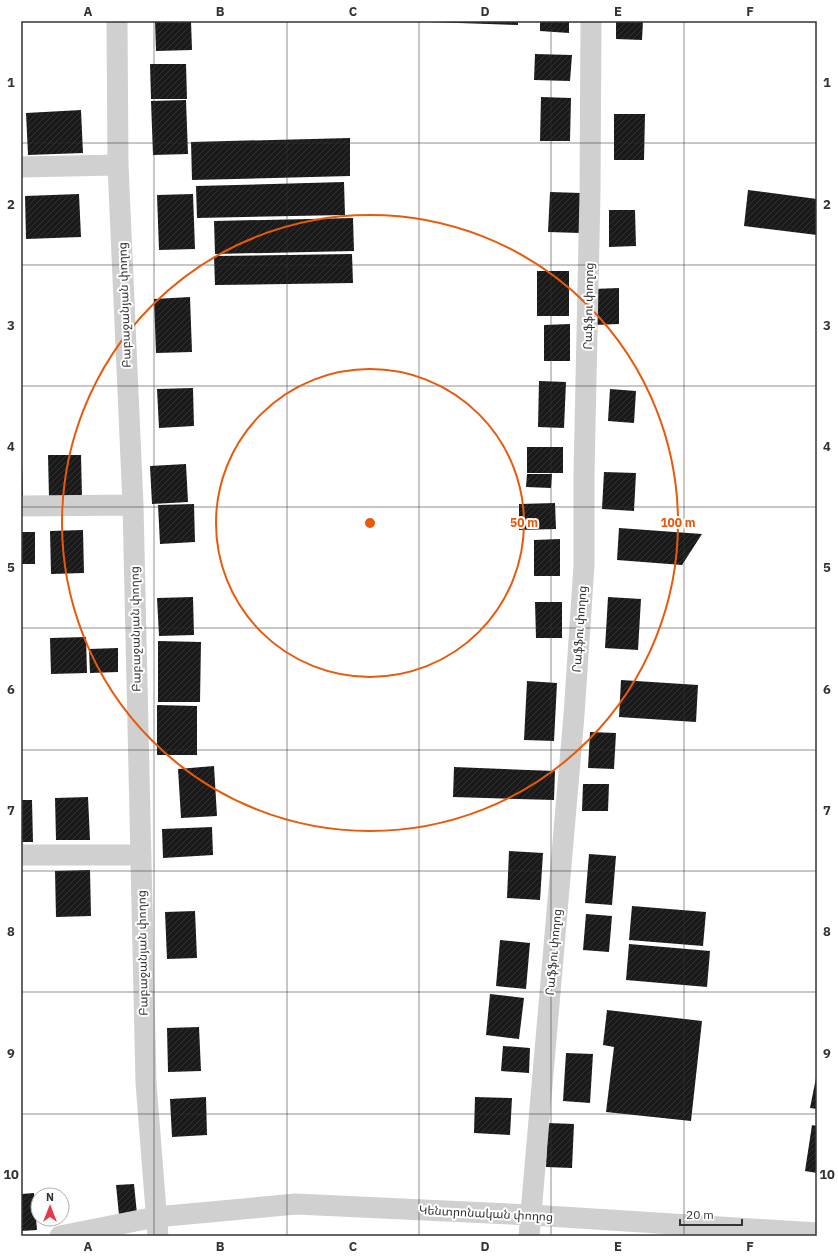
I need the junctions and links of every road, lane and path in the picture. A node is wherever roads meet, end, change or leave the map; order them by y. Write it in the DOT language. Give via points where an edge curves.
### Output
graph roads {
  1 [pos="117,21"];
  2 [pos="591,21"];
  3 [pos="118,165"];
  4 [pos="21,167"];
  5 [pos="133,505"];
  6 [pos="21,506"];
  7 [pos="21,854"];
  8 [pos="140,855"];
  9 [pos="531,1215"];
  10 [pos="157,1227"];
  11 [pos="817,1233"];
  12 [pos="60,1236"];
  13 [pos="529,1236"];
  1 -- 3 [label="street, Բաբաջանյան փողոց"];
  2 -- 9 [label="street, Րաֆֆու փողոց" via="584,565 574,715"];
  3 -- 4 [label="street"];
  3 -- 5 [label="street, Բաբաջանյան փողոց"];
  5 -- 6 [label="street"];
  5 -- 8 [label="street, Բաբաջանյան փողոց"];
  7 -- 8 [label="street"];
  8 -- 10 [label="street, Բաբաջանյան փողոց" via="146,1083"];
  9 -- 10 [label="street, Կենտրոնական փողոց" via="296,1204"];
  9 -- 11 [label="street, Կենտրոնական փողոց"];
  9 -- 13 [label="street, Րաֆֆու փողոց"];
  10 -- 12 [label="street, Կենտրոնական փողոց"];
}
